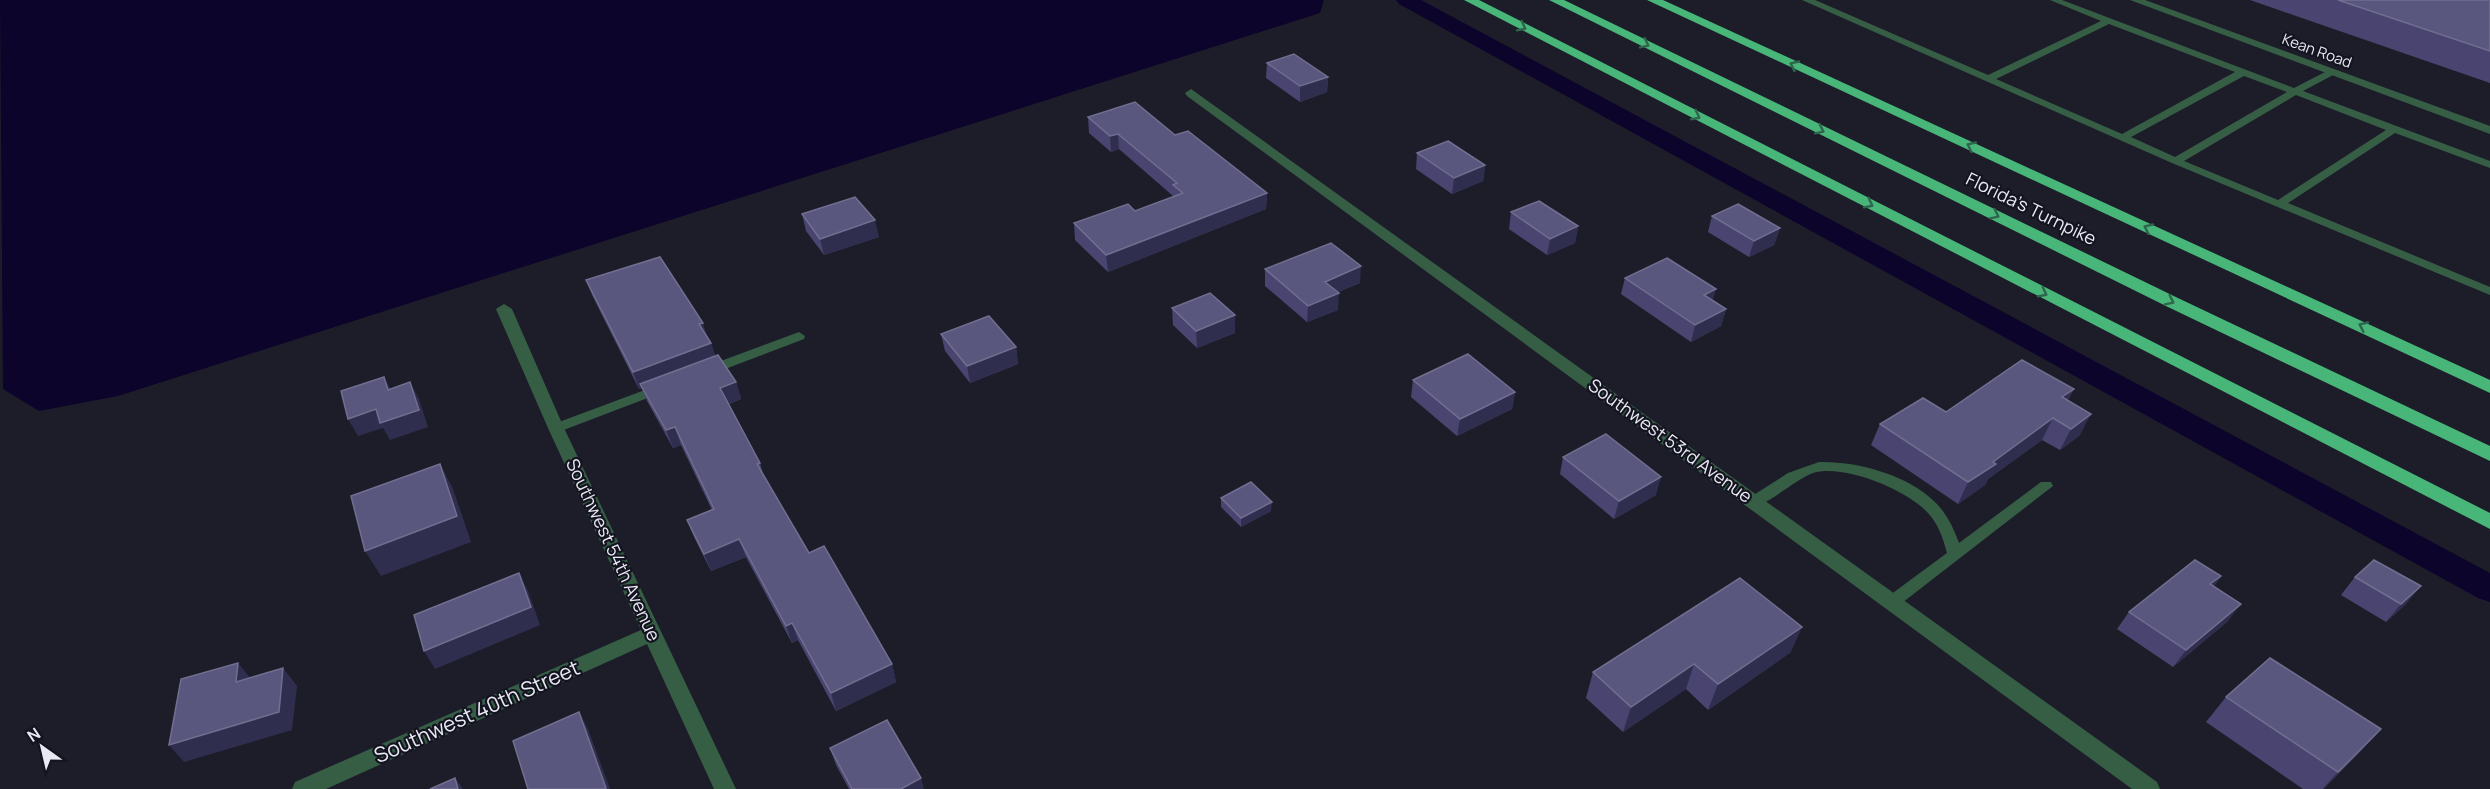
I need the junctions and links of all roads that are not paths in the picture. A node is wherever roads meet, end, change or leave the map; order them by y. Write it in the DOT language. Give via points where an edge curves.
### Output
graph roads {
  1 [pos="1470,0"];
  2 [pos="1555,0"];
  3 [pos="1653,0"];
  4 [pos="1807,0"];
  5 [pos="2054,0"];
  6 [pos="2134,0"];
  7 [pos="2108,21"];
  8 [pos="2242,72"];
  9 [pos="2332,72"];
  10 [pos="1990,78"];
  11 [pos="2294,92"];
  12 [pos="1191,93"];
  13 [pos="2394,129"];
  14 [pos="2490,130"];
  15 [pos="2124,137"];
  16 [pos="2176,161"];
  17 [pos="2490,165"];
  18 [pos="2279,204"];
  19 [pos="2490,291"];
  20 [pos="504,309"];
  21 [pos="799,336"];
  22 [pos="2417,351"];
  23 [pos="2490,380"];
  24 [pos="2490,387"];
  25 [pos="556,428"];
  26 [pos="2490,453"];
  27 [pos="2046,486"];
  28 [pos="1754,502"];
  29 [pos="2490,522"];
  30 [pos="1955,555"];
  31 [pos="1892,602"];
  32 [pos="651,634"];
  33 [pos="303,789"];
  34 [pos="725,789"];
  35 [pos="2149,789"];
  1 -- 29 [label="highway, one-way"];
  2 -- 26 [label="highway, Florida's Turnpike, one-way"];
  22 -- 3 [label="highway, Florida's Turnpike, one-way"];
  4 -- 10 [label="lane"];
  5 -- 7 [label="lane"];
  6 -- 9 [label="street, Kean Road"];
  7 -- 8 [label="lane"];
  7 -- 10 [label="lane"];
  8 -- 11 [label="lane"];
  8 -- 15 [label="lane"];
  9 -- 11 [label="lane"];
  9 -- 14 [label="street, Kean Road"];
  10 -- 15 [label="lane"];
  11 -- 13 [label="lane"];
  11 -- 16 [label="lane"];
  12 -- 28 [label="street, Southwest 53rd Avenue"];
  13 -- 17 [label="lane"];
  13 -- 18 [label="lane"];
  15 -- 16 [label="lane"];
  16 -- 18 [label="lane"];
  18 -- 19 [label="lane"];
  20 -- 25 [label="street, Southwest 54th Avenue"];
  21 -- 25 [label="lane"];
  22 -- 23 [label="highway"];
  22 -- 24 [label="highway, Florida's Turnpike"];
  25 -- 32 [label="street, Southwest 54th Avenue"];
  27 -- 30 [label="lane"];
  28 -- 30 [label="lane" via="1802,472 1820,466 1849,469 1891,481 1927,502 1948,529"];
  28 -- 31 [label="street, Southwest 53rd Avenue"];
  30 -- 31 [label="lane"];
  31 -- 35 [label="street, Southwest 53rd Avenue"];
  32 -- 33 [label="street, Southwest 40th Street"];
  32 -- 34 [label="street, Southwest 54th Avenue"];
}
